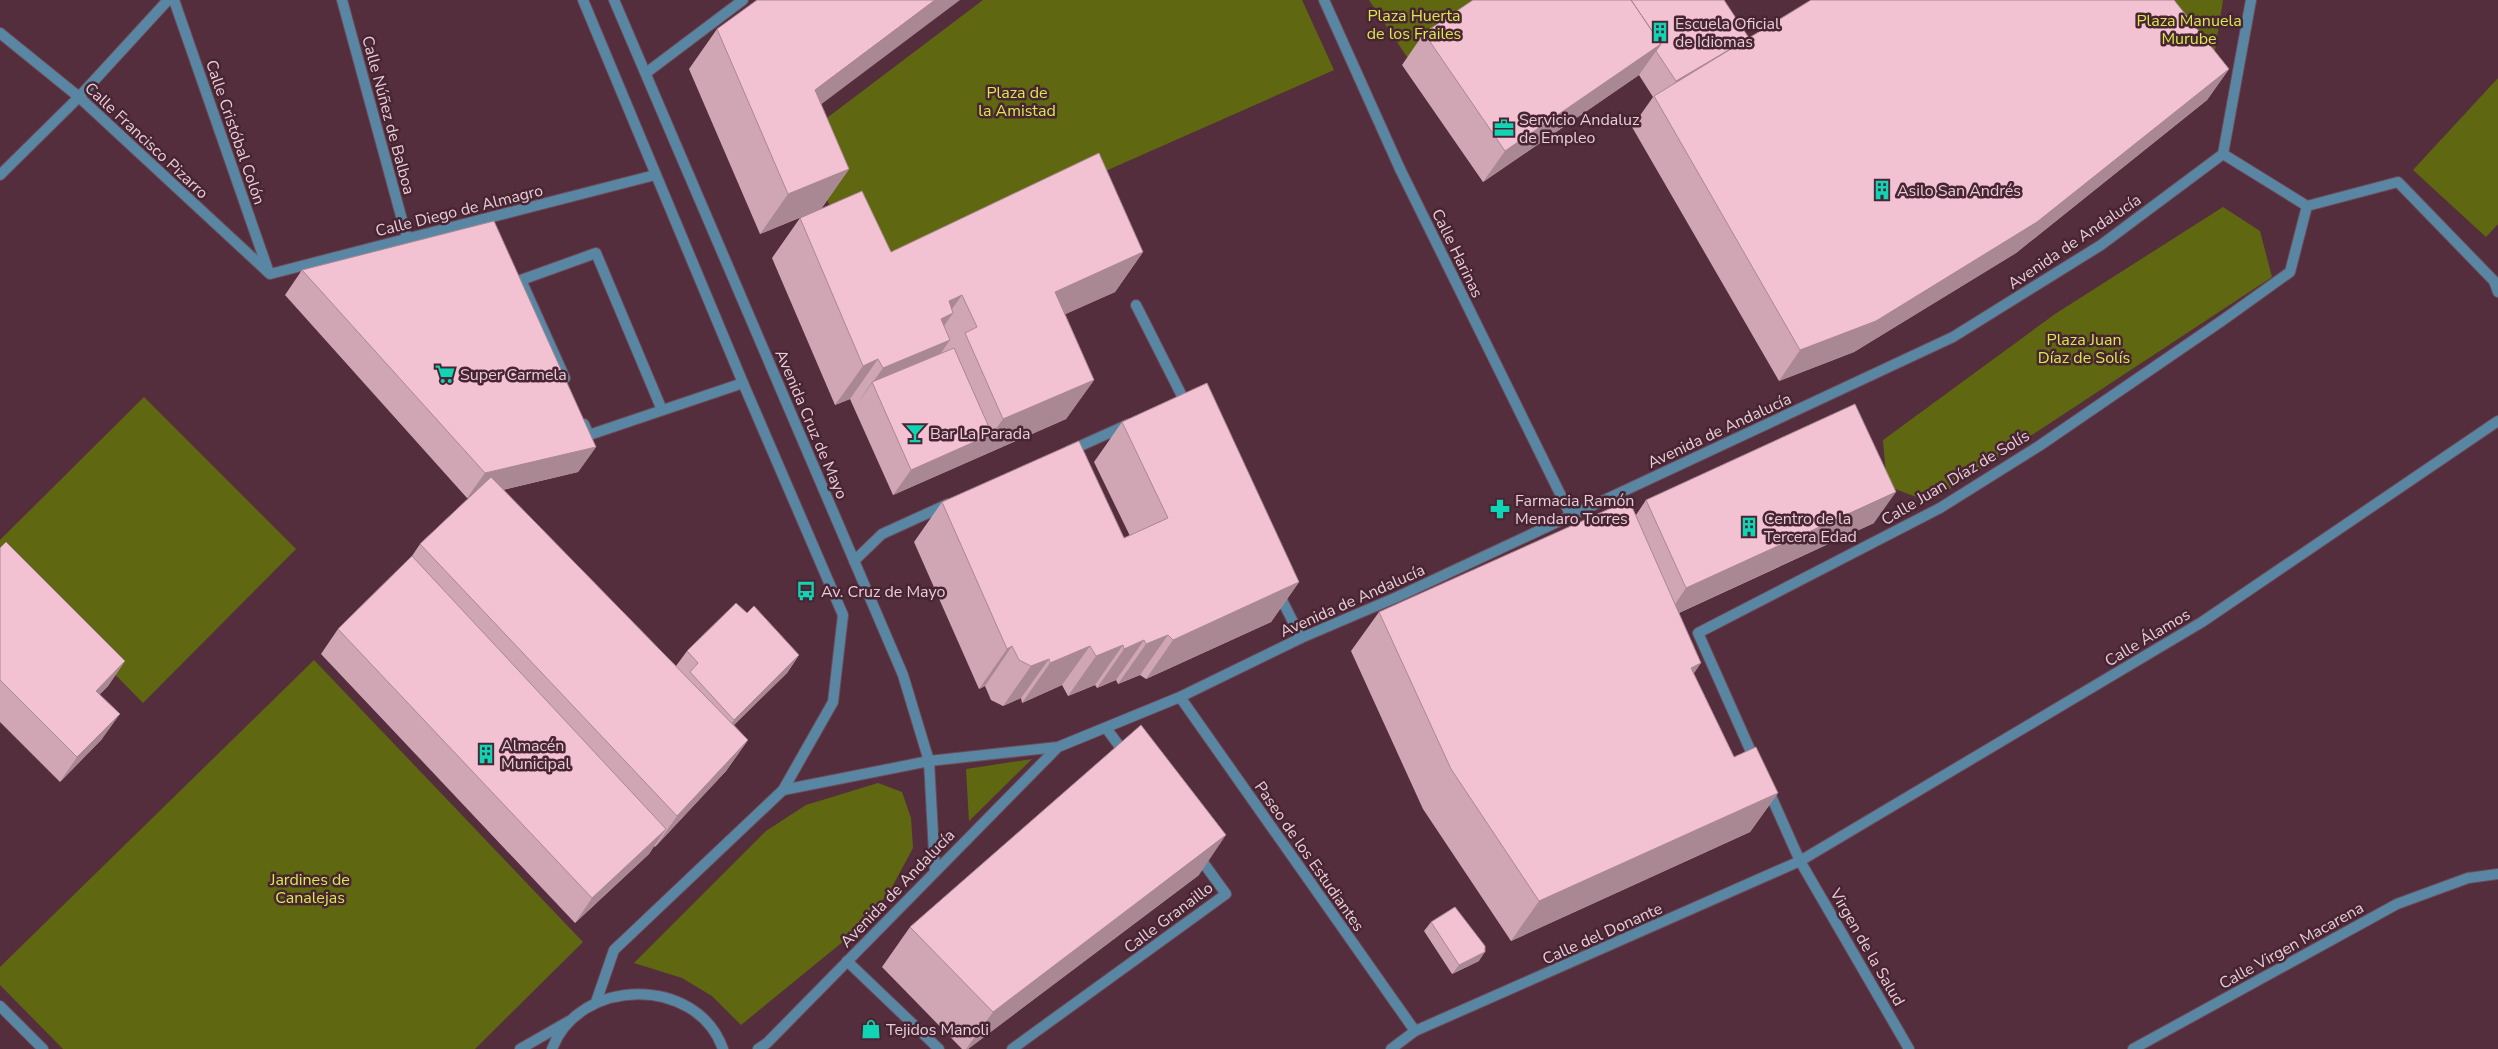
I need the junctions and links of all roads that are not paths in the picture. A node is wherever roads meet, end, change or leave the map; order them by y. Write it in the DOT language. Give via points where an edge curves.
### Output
graph roads {
  1 [pos="168,0"];
  2 [pos="174,0"];
  3 [pos="342,0"];
  4 [pos="583,0"];
  5 [pos="614,0"];
  6 [pos="743,0"];
  7 [pos="1324,0"];
  8 [pos="2251,0"];
  9 [pos="0,33"];
  10 [pos="646,72"];
  11 [pos="79,97"];
  12 [pos="2223,154"];
  13 [pos="0,175"];
  14 [pos="655,175"];
  15 [pos="2307,206"];
  16 [pos="407,238"];
  17 [pos="270,274"];
  18 [pos="2496,279"];
  19 [pos="2498,292"];
  20 [pos="1136,304"];
  21 [pos="743,383"];
  22 [pos="569,389"];
  23 [pos="1183,404"];
  24 [pos="662,410"];
  25 [pos="581,417"];
  26 [pos="1140,419"];
  27 [pos="2498,421"];
  28 [pos="1060,455"];
  29 [pos="962,498"];
  30 [pos="1571,516"];
  31 [pos="854,561"];
  32 [pos="1275,585"];
  33 [pos="1301,638"];
  34 [pos="1180,697"];
  35 [pos="1106,728"];
  36 [pos="1058,747"];
  37 [pos="930,761"];
  38 [pos="1134,767"];
  39 [pos="783,790"];
  40 [pos="1192,846"];
  41 [pos="1800,861"];
  42 [pos="935,871"];
  43 [pos="2498,874"];
  44 [pos="847,961"];
  45 [pos="596,1002"];
  46 [pos="0,1006"];
  47 [pos="572,1019"];
  48 [pos="1416,1032"];
  49 [pos="44,1049"];
  50 [pos="520,1049"];
  51 [pos="552,1049"];
  52 [pos="723,1049"];
  53 [pos="758,1049"];
  54 [pos="939,1049"];
  55 [pos="1012,1049"];
  56 [pos="1392,1049"];
  57 [pos="1909,1049"];
  58 [pos="2133,1049"];
  1 -- 11 [label="street"];
  2 -- 17 [label="street, Calle Cristóbal Colón"];
  3 -- 16 [label="street, Calle Núñez de Balboa"];
  4 -- 14 [label="street"];
  5 -- 10 [label="street, Avenida Cruz de Mayo"];
  6 -- 10 [label="street"];
  7 -- 30 [label="street, Calle Harinas" via="1400,169"];
  8 -- 12 [label="street"];
  9 -- 11 [label="street, Calle Francisco Pizarro"];
  10 -- 31 [label="street, Avenida Cruz de Mayo"];
  11 -- 13 [label="street"];
  11 -- 17 [label="street, Calle Francisco Pizarro"];
  12 -- 15 [label="street"];
  12 -- 30 [label="street, Avenida de Andalucía" via="2101,245 1953,337"];
  14 -- 16 [label="street, Calle Diego de Almagro"];
  14 -- 21 [label="street"];
  15 -- 18 [label="street" via="2398,182"];
  15 -- 41 [label="street, Calle Juan Díaz de Solís" via="2290,272 2230,315 2039,446 1940,508 1698,633"];
  16 -- 17 [label="street, Calle Diego de Almagro"];
  18 -- 19 [label="street"];
  20 -- 23 [label="street"];
  21 -- 24 [label="street"];
  21 -- 39 [label="street" via="843,615 833,702"];
  22 -- 24 [label="street" via="521,280 596,253"];
  24 -- 25 [label="street" via="589,435"];
  26 -- 28 [label="street"];
  27 -- 41 [label="street, Calle Álamos" via="2202,622"];
  29 -- 31 [label="street" via="882,534"];
  30 -- 33 [label="street, Avenida de Andalucía"];
  31 -- 37 [label="street, Avenida Cruz de Mayo" via="903,675"];
  32 -- 33 [label="street"];
  33 -- 34 [label="street, Avenida de Andalucía"];
  34 -- 35 [label="street, Avenida de Andalucía"];
  34 -- 48 [label="street, Paseo de los Estudiantes"];
  35 -- 36 [label="street, Avenida de Andalucía"];
  35 -- 38 [label="street"];
  36 -- 37 [label="street, Avenida de Andalucía"];
  36 -- 42 [label="street, Avenida de Andalucía"];
  37 -- 39 [label="street, Avenida de Andalucía"];
  37 -- 42 [label="street, Avenida Cruz de Mayo"];
  39 -- 45 [label="street" via="614,950"];
  40 -- 55 [label="street, Calle Granaillo" via="1226,894"];
  41 -- 48 [label="street, Calle del Donante"];
  41 -- 57 [label="street, Virgen de la Salud"];
  42 -- 44 [label="street, Avenida de Andalucía"];
  43 -- 58 [label="street, Calle Virgen Macarena" via="2468,878 2397,904"];
  44 -- 53 [label="street, Avenida de Andalucía"];
  44 -- 54 [label="street"];
  45 -- 47 [label="street"];
  45 -- 52 [label="street" via="619,994 643,993 668,998 689,1008 708,1024"];
  46 -- 49 [label="street"];
  47 -- 50 [label="street"];
  47 -- 51 [label="street"];
  48 -- 56 [label="street, Calle del Donante"];
}
